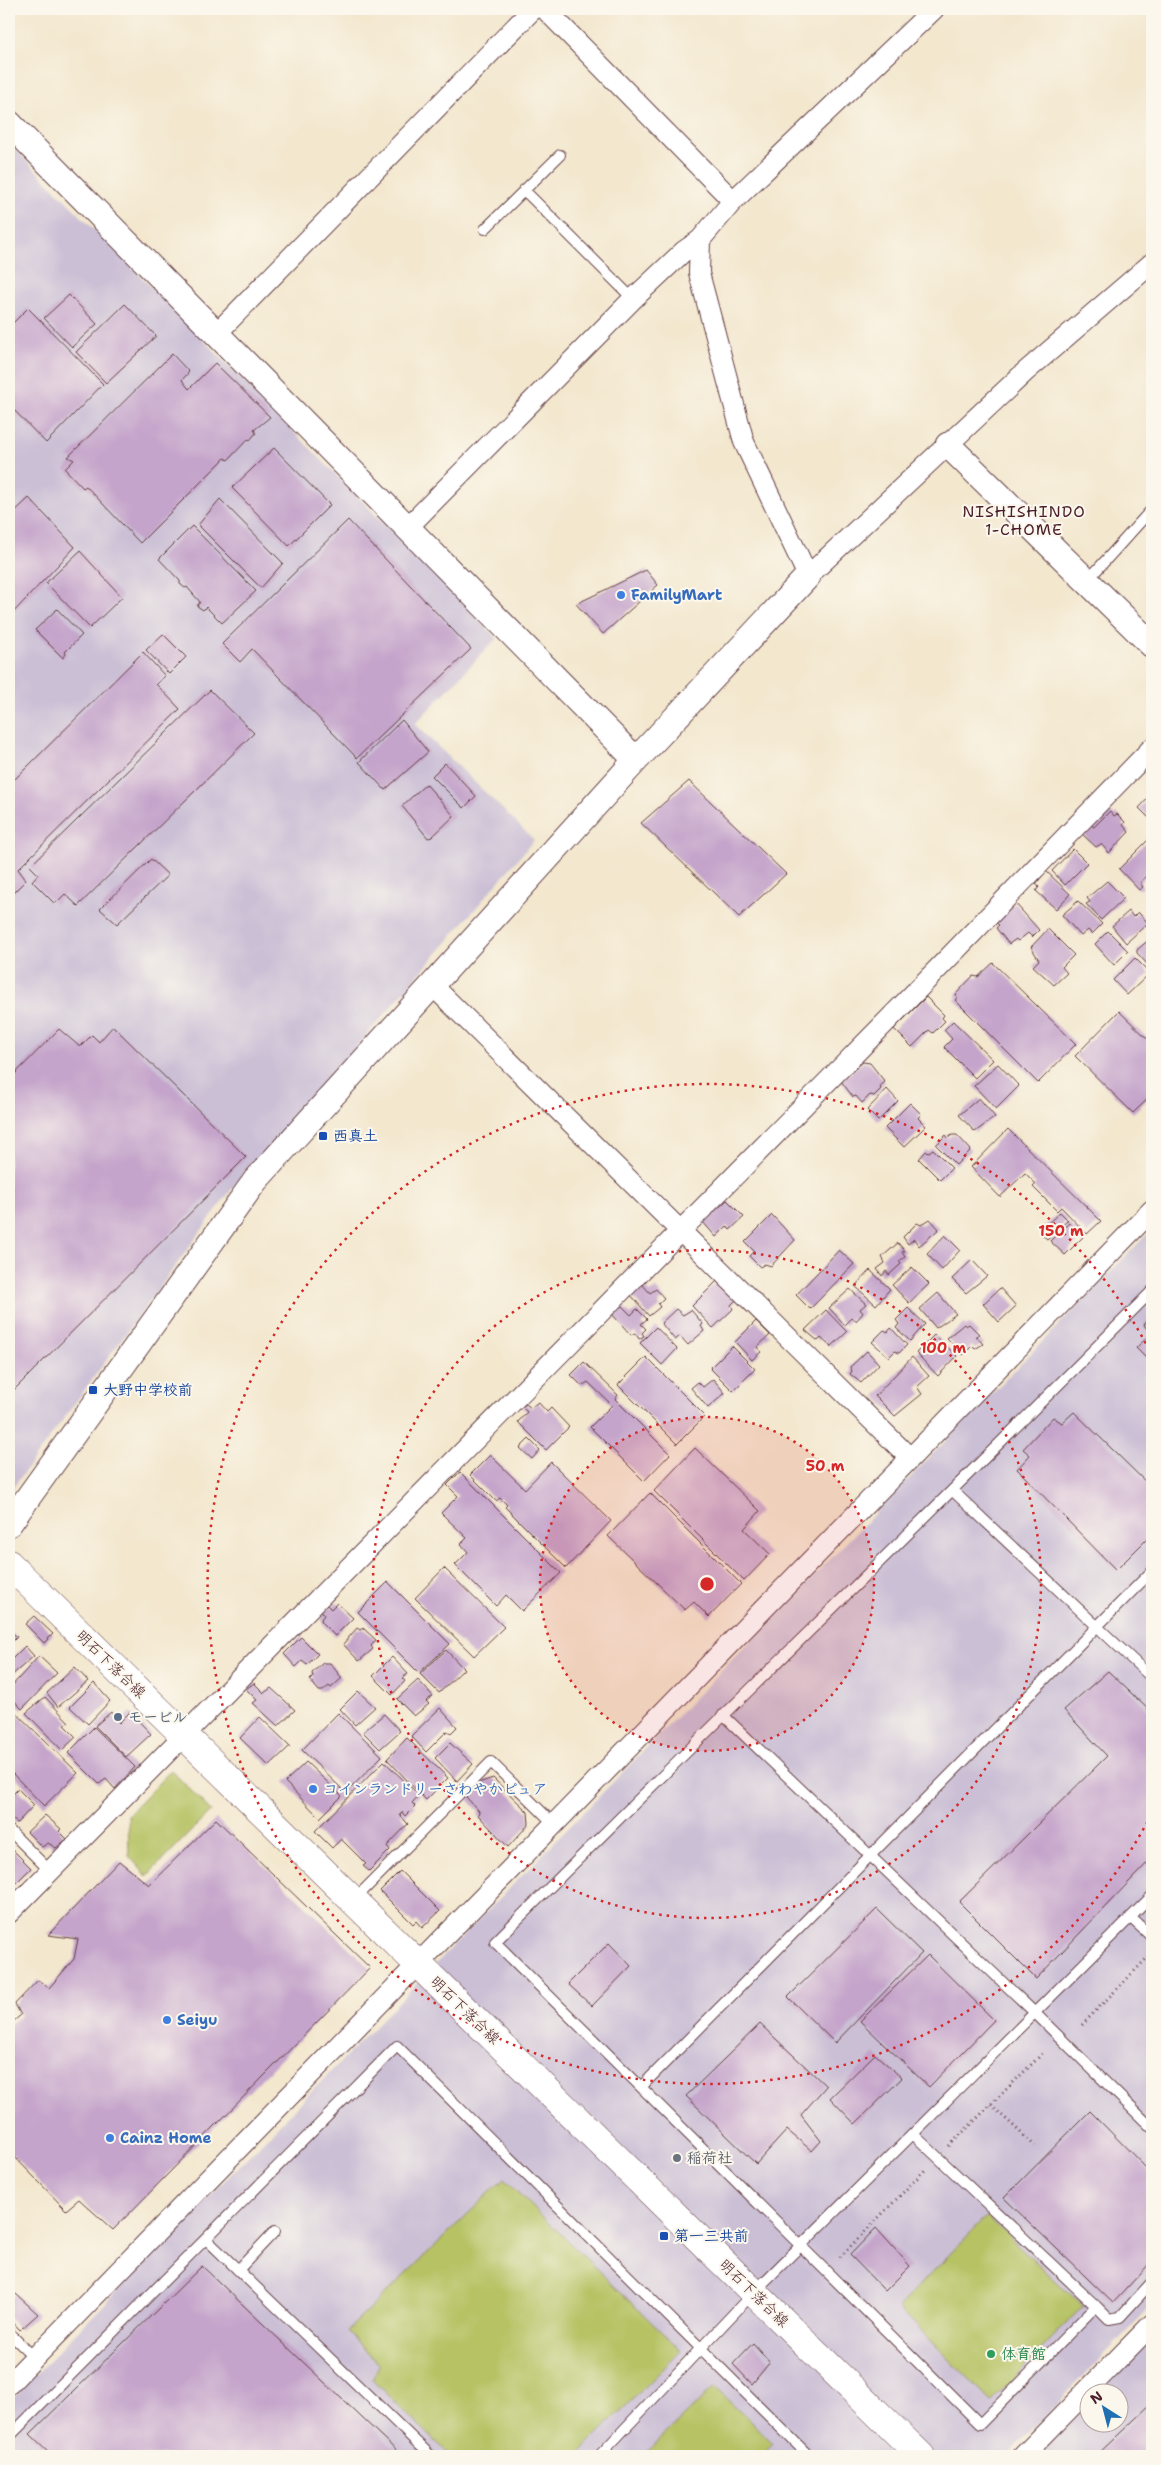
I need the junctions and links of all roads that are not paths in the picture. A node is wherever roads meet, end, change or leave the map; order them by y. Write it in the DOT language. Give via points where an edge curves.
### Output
graph roads {
  1 [pos="533,9"];
  2 [pos="545,9"];
  3 [pos="934,9"];
  4 [pos="9,123"];
  5 [pos="560,154"];
  6 [pos="524,190"];
  7 [pos="734,201"];
  8 [pos="485,229"];
  9 [pos="700,240"];
  10 [pos="1152,264"];
  11 [pos="633,299"];
  12 [pos="216,334"];
  13 [pos="948,445"];
  14 [pos="1152,509"];
  15 [pos="407,528"];
  16 [pos="808,576"];
  17 [pos="1087,581"];
  18 [pos="1152,645"];
  19 [pos="1152,748"];
  20 [pos="636,760"];
  21 [pos="432,985"];
  22 [pos="1152,1210"];
  23 [pos="680,1230"];
  24 [pos="1152,1291"];
  25 [pos="910,1458"];
  26 [pos="953,1491"];
  27 [pos="9,1524"];
  28 [pos="9,1564"];
  29 [pos="1152,1571"];
  30 [pos="1098,1627"];
  31 [pos="1152,1678"];
  32 [pos="723,1715"];
  33 [pos="184,1734"];
  34 [pos="554,1824"];
  35 [pos="9,1830"];
  36 [pos="870,1856"];
  37 [pos="50,1870"];
  38 [pos="1152,1896"];
  39 [pos="354,1900"];
  40 [pos="9,1913"];
  41 [pos="1131,1918"];
  42 [pos="1152,1937"];
  43 [pos="418,1964"];
  44 [pos="1035,2013"];
  45 [pos="641,2087"];
  46 [pos="1152,2128"];
  47 [pos="913,2134"];
  48 [pos="275,2231"];
  49 [pos="206,2239"];
  50 [pos="800,2246"];
  51 [pos="238,2270"];
  52 [pos="1152,2282"];
  53 [pos="754,2292"];
  54 [pos="1096,2306"];
  55 [pos="1152,2324"];
  56 [pos="9,2332"];
  57 [pos="701,2348"];
  58 [pos="35,2358"];
  59 [pos="9,2384"];
  60 [pos="9,2438"];
  61 [pos="431,2456"];
  62 [pos="599,2456"];
  63 [pos="809,2456"];
  64 [pos="921,2456"];
  65 [pos="1023,2456"];
  1 -- 12 [label="street"];
  2 -- 7 [label="street"];
  3 -- 7 [label="street"];
  4 -- 12 [label="street"];
  5 -- 6 [label="lane"];
  6 -- 8 [label="lane"];
  6 -- 11 [label="lane"];
  7 -- 9 [label="street"];
  9 -- 11 [label="street"];
  9 -- 16 [label="street" via="699,273 744,442"];
  10 -- 13 [label="street" via="1025,372"];
  11 -- 15 [label="street"];
  12 -- 15 [label="street"];
  13 -- 16 [label="street"];
  13 -- 17 [label="street"];
  14 -- 17 [label="lane"];
  15 -- 20 [label="street"];
  16 -- 20 [label="street"];
  17 -- 18 [label="street"];
  19 -- 23 [label="street"];
  20 -- 21 [label="street"];
  21 -- 23 [label="street"];
  21 -- 27 [label="street" via="255,1180"];
  22 -- 25 [label="street"];
  23 -- 25 [label="street"];
  23 -- 33 [label="street"];
  24 -- 26 [label="lane"];
  25 -- 34 [label="street"];
  26 -- 30 [label="lane"];
  26 -- 32 [label="lane"];
  28 -- 33 [label="main road, 明石下落合線"];
  29 -- 30 [label="lane"];
  30 -- 31 [label="lane"];
  30 -- 36 [label="lane"];
  32 -- 36 [label="lane"];
  32 -- 45 [label="lane" via="495,1942"];
  33 -- 37 [label="street"];
  33 -- 39 [label="main road, 明石下落合線"];
  34 -- 39 [label="lane" via="491,1762"];
  34 -- 43 [label="street"];
  35 -- 37 [label="lane"];
  36 -- 44 [label="lane"];
  36 -- 45 [label="lane"];
  37 -- 40 [label="street"];
  38 -- 41 [label="lane"];
  39 -- 43 [label="main road, 明石下落合線"];
  41 -- 42 [label="lane"];
  41 -- 44 [label="lane"];
  43 -- 53 [label="main road, 明石下落合線"];
  43 -- 58 [label="street"];
  44 -- 46 [label="lane"];
  44 -- 47 [label="lane"];
  45 -- 50 [label="lane"];
  47 -- 50 [label="lane"];
  47 -- 54 [label="lane"];
  48 -- 51 [label="lane"];
  49 -- 51 [label="lane"];
  49 -- 57 [label="lane" via="397,2046"];
  49 -- 60 [label="lane"];
  50 -- 53 [label="lane"];
  50 -- 54 [label="lane" via="980,2424"];
  51 -- 61 [label="lane"];
  52 -- 54 [label="lane" via="1120,2316 1109,2319"];
  53 -- 57 [label="lane"];
  53 -- 64 [label="main road, 明石下落合線"];
  55 -- 65 [label="street"];
  56 -- 58 [label="lane"];
  57 -- 62 [label="lane"];
  57 -- 63 [label="lane"];
  58 -- 59 [label="street"];
}
